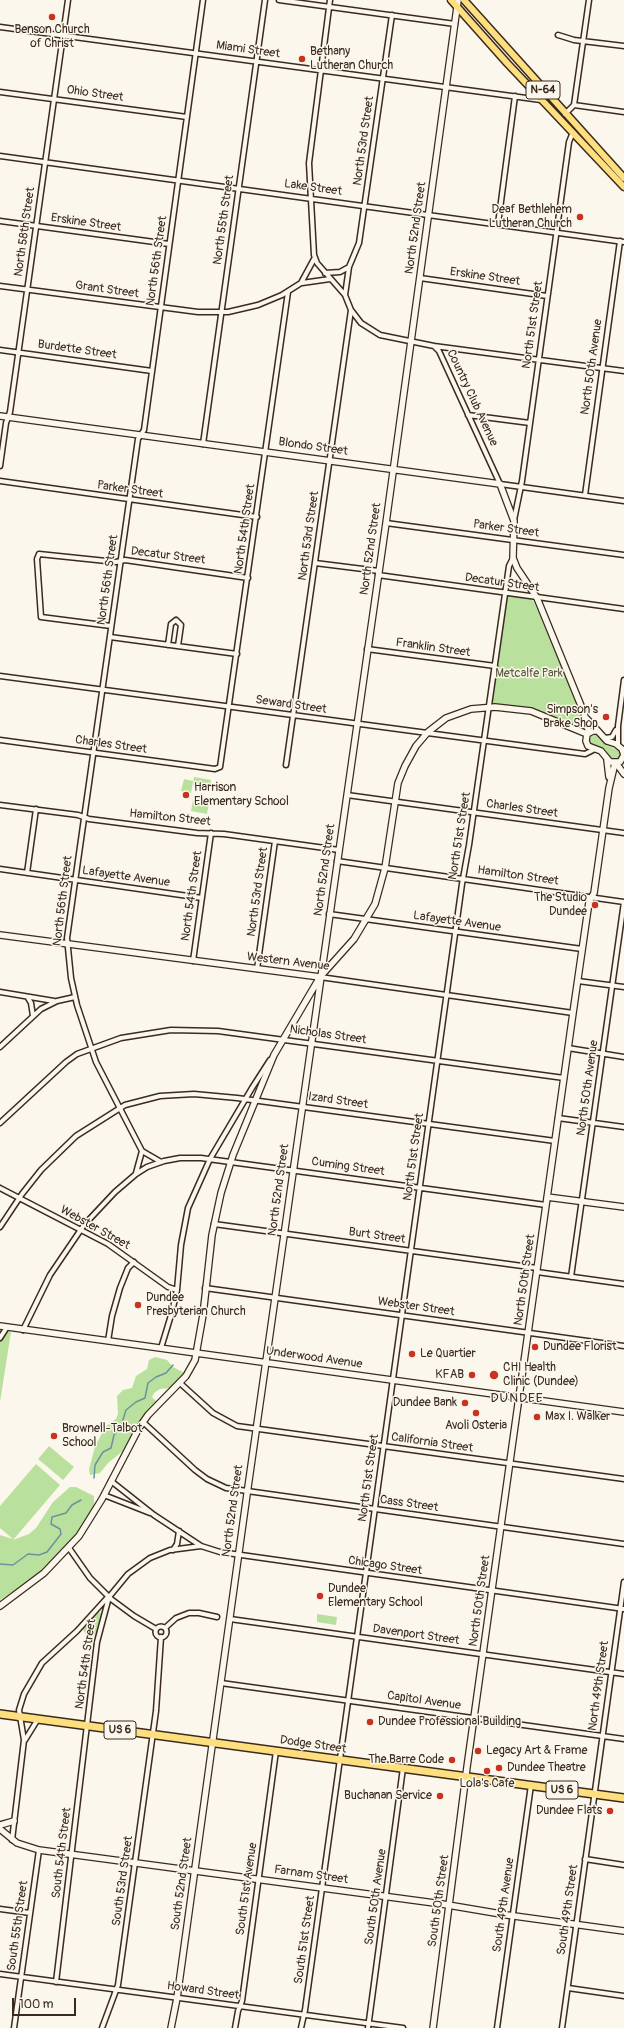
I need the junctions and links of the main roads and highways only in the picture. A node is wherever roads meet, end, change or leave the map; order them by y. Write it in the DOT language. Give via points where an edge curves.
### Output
graph roads {
  1 [pos="451,0"];
  2 [pos="464,0"];
  3 [pos="624,177"];
  4 [pos="624,187"];
  5 [pos="0,1714"];
  6 [pos="624,1798"];
  1 -- 4 [label="main road, N-64"];
  2 -- 3 [label="main road, N-64"];
  5 -- 6 [label="highway, Dodge Street / US 6"];
}
